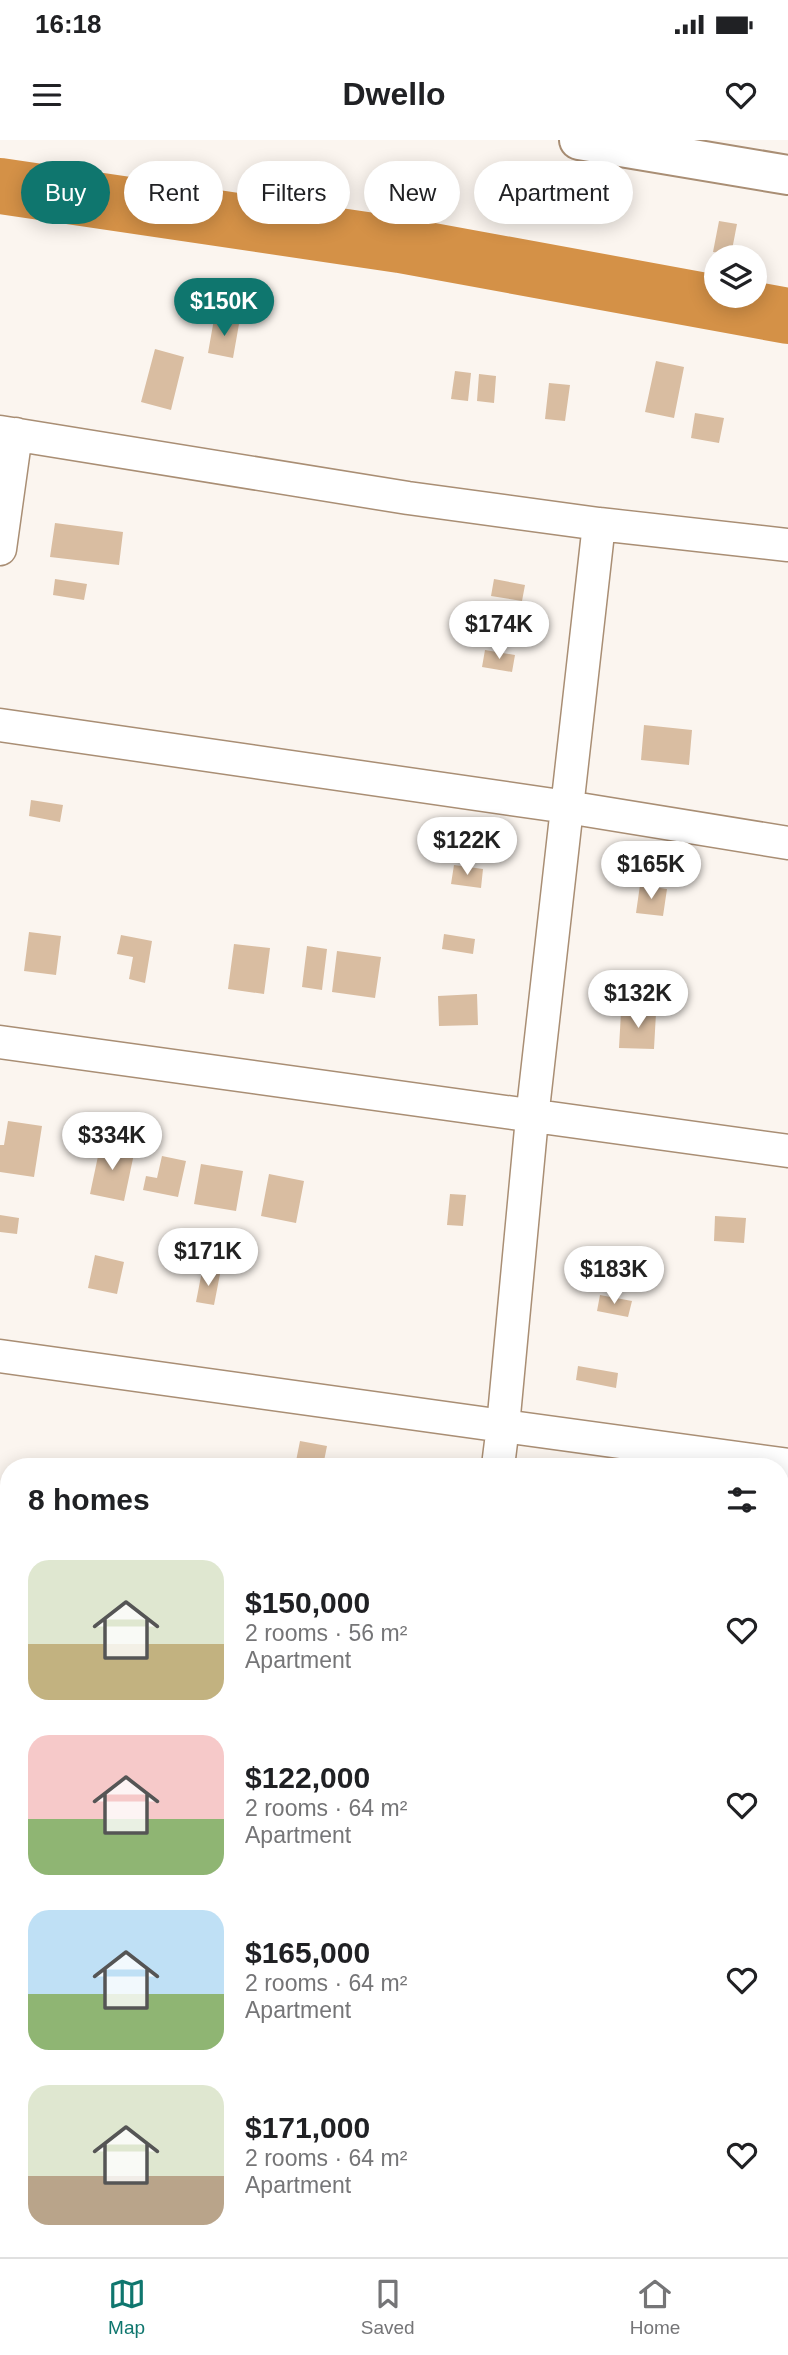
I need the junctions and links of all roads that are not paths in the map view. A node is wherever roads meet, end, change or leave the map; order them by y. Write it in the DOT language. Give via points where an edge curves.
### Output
graph roads {
  1 [pos="579,140"];
  2 [pos="788,175"];
  3 [pos="8,433"];
  4 [pos="599,524"];
  5 [pos="788,545"];
  6 [pos="0,549"];
  7 [pos="0,725"];
  8 [pos="567,807"];
  9 [pos="788,843"];
  10 [pos="0,1042"];
  11 [pos="532,1118"];
  12 [pos="788,1152"];
  13 [pos="0,1356"];
  14 [pos="503,1426"];
  15 [pos="499,1458"];
  16 [pos="737,1458"];
  1 -- 2 [label="main road"];
  3 -- 4 [label="street"];
  3 -- 6 [label="street"];
  4 -- 5 [label="street"];
  4 -- 8 [label="street"];
  7 -- 8 [label="street"];
  8 -- 9 [label="street"];
  8 -- 11 [label="street"];
  10 -- 11 [label="street"];
  11 -- 12 [label="street"];
  11 -- 14 [label="street"];
  13 -- 14 [label="street"];
  14 -- 15 [label="street"];
  14 -- 16 [label="street"];
}
